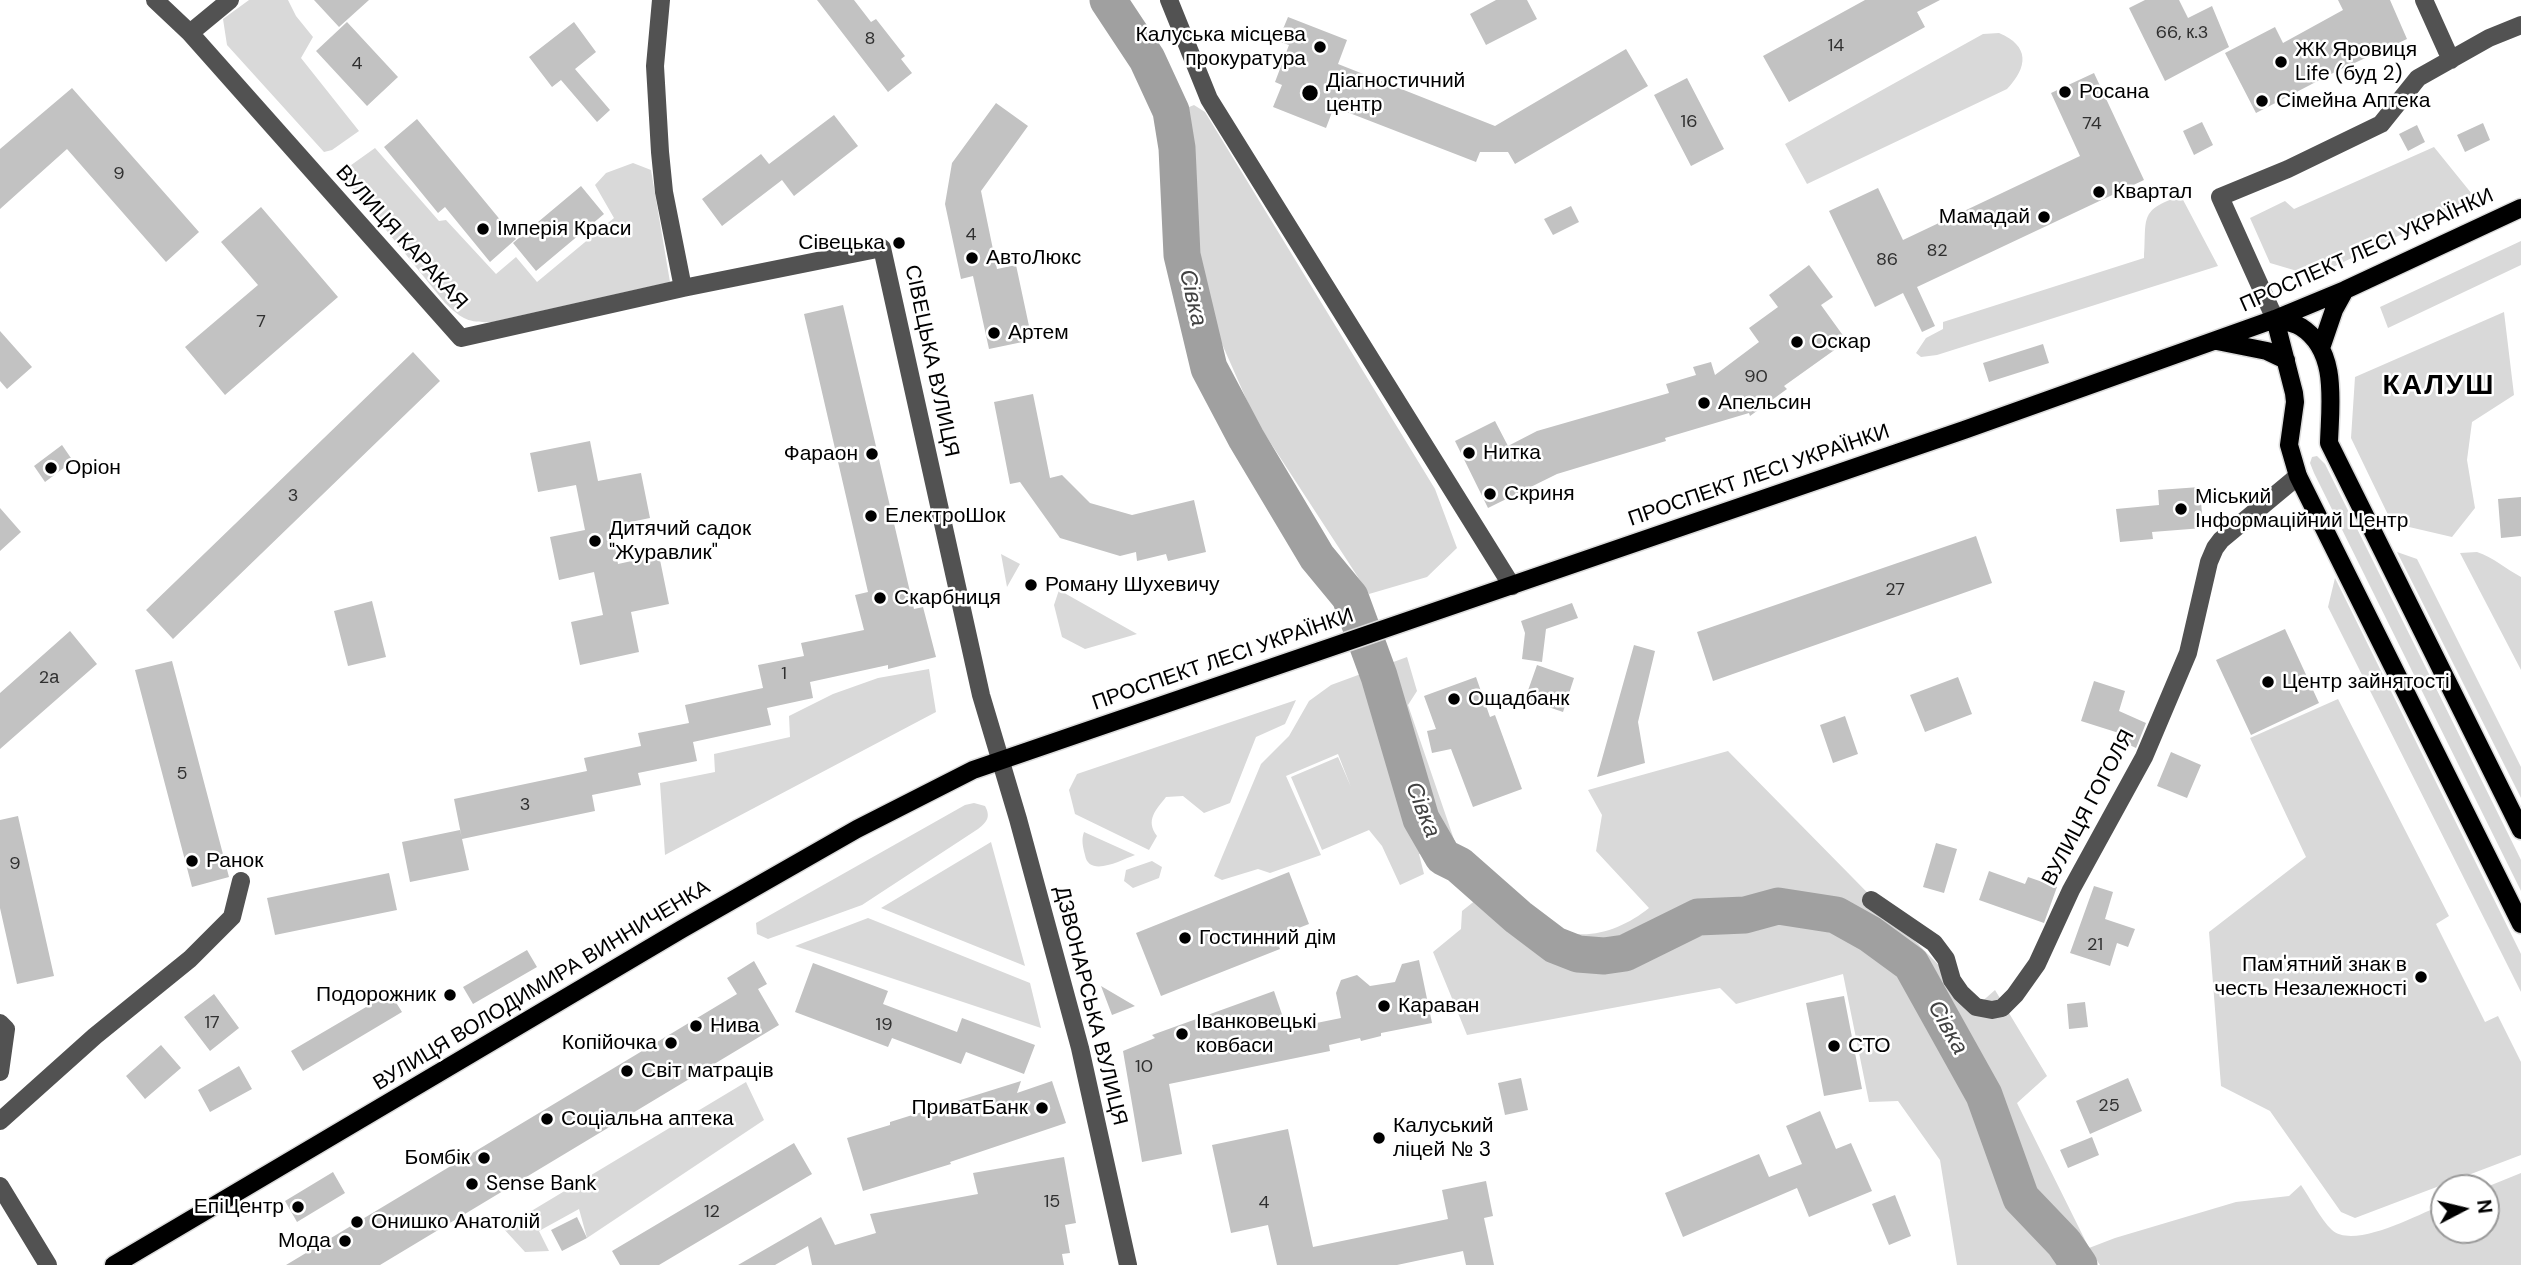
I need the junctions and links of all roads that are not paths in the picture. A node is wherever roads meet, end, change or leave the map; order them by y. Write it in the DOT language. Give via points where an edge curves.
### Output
graph roads {
  1 [pos="155,0"];
  2 [pos="230,0"];
  3 [pos="661,0"];
  4 [pos="1169,0"];
  5 [pos="2424,0"];
  6 [pos="2521,24"];
  7 [pos="190,33"];
  8 [pos="2451,60"];
  9 [pos="2521,208"];
  10 [pos="683,288"];
  11 [pos="2344,290"];
  12 [pos="2275,319"];
  13 [pos="2214,340"];
  14 [pos="2321,348"];
  15 [pos="2286,359"];
  16 [pos="2298,477"];
  17 [pos="1512,586"];
  18 [pos="1001,760"];
  19 [pos="2521,830"];
  20 [pos="241,881"];
  21 [pos="1871,900"];
  22 [pos="2521,924"];
  23 [pos="0,1023"];
  24 [pos="0,1072"];
  25 [pos="0,1121"];
  26 [pos="0,1186"];
  27 [pos="48,1265"];
  28 [pos="114,1265"];
  29 [pos="1128,1265"];
  1 -- 7 [label="street, ВУЛИЦЯ КАРАКАЯ"];
  2 -- 7 [label="street"];
  3 -- 10 [label="street" via="655,66 660,152"];
  4 -- 17 [label="street" via="1209,99"];
  5 -- 8 [label="street"];
  6 -- 8 [label="street"];
  7 -- 10 [label="street, ВУЛИЦЯ КАРАКАЯ" via="461,338"];
  8 -- 12 [label="street" via="2418,78 2381,124 2220,197"];
  9 -- 11 [label="main road, ПРОСПЕКТ ЛЕСІ УКРАЇНКИ"];
  10 -- 18 [label="street, СІВЕЦЬКА ВУЛИЦЯ" via="882,248 981,695"];
  11 -- 12 [label="main road, ПРОСПЕКТ ЛЕСІ УКРАЇНКИ"];
  11 -- 14 [label="main road"];
  12 -- 13 [label="main road, ПРОСПЕКТ ЛЕСІ УКРАЇНКИ"];
  12 -- 14 [label="main road" via="2299,325"];
  12 -- 15 [label="main road"];
  13 -- 15 [label="main road"];
  13 -- 17 [label="main road, ПРОСПЕКТ ЛЕСІ УКРАЇНКИ"];
  14 -- 19 [label="main road" via="2330,375 2329,443"];
  15 -- 16 [label="main road" via="2295,402 2289,445"];
  16 -- 21 [label="street, ВУЛИЦЯ ГОГОЛЯ" via="2215,548 2188,653 2144,757 2071,890 2037,964 2002,1008 1976,1007 1956,987 1946,959 1934,943"];
  16 -- 22 [label="main road"];
  17 -- 18 [label="main road, ПРОСПЕКТ ЛЕСІ УКРАЇНКИ"];
  18 -- 28 [label="main road, ВУЛИЦЯ ВОЛОДИМИРА ВИННИЧЕНКА" via="857,829"];
  18 -- 29 [label="street, ДЗВОНАРСЬКА ВУЛИЦЯ" via="1080,1048"];
  20 -- 25 [label="street" via="232,917 190,959 94,1036"];
  23 -- 24 [label="street" via="6,1029"];
  26 -- 27 [label="street"];
}
